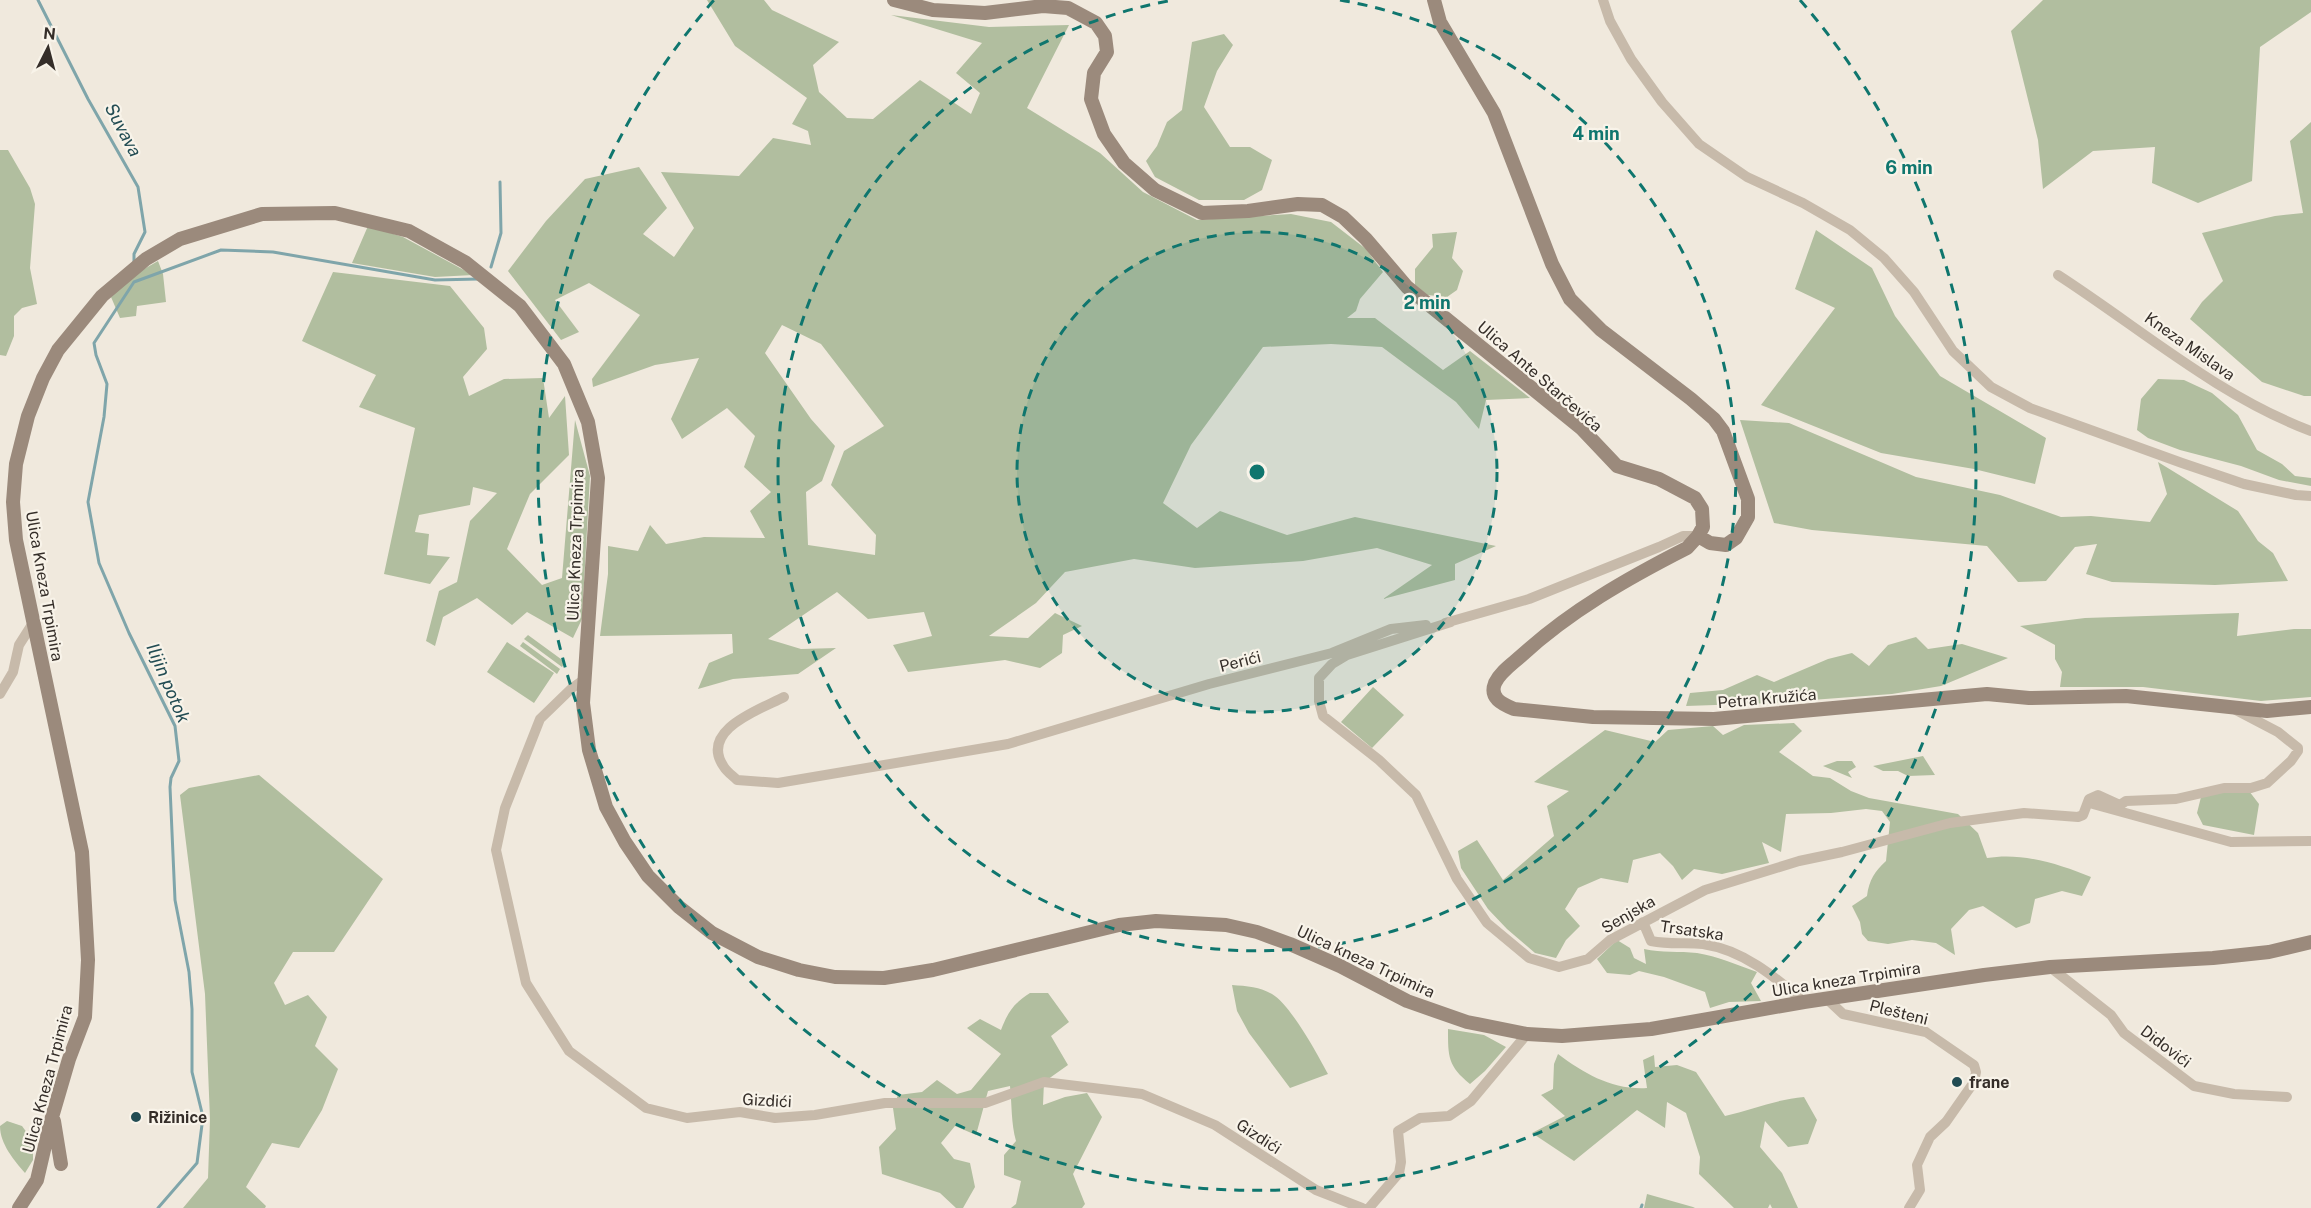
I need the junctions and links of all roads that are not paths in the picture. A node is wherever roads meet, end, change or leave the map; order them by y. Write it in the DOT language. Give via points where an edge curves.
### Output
graph roads {
  1 [pos="894,0"];
  2 [pos="1434,0"];
  3 [pos="1603,0"];
  4 [pos="2058,274"];
  5 [pos="2311,431"];
  6 [pos="2311,496"];
  7 [pos="1698,536"];
  8 [pos="1451,622"];
  9 [pos="33,623"];
  10 [pos="582,681"];
  11 [pos="0,694"];
  12 [pos="784,697"];
  13 [pos="2311,707"];
  14 [pos="2233,708"];
  15 [pos="2283,709"];
  16 [pos="2311,715"];
  17 [pos="589,750"];
  18 [pos="2093,804"];
  19 [pos="2119,808"];
  20 [pos="2311,841"];
  21 [pos="1643,922"];
  22 [pos="2311,942"];
  23 [pos="2050,967"];
  24 [pos="1827,999"];
  25 [pos="1804,1002"];
  26 [pos="1527,1034"];
  27 [pos="2287,1097"];
  28 [pos="53,1112"];
  29 [pos="61,1164"];
  30 [pos="19,1208"];
  31 [pos="1362,1208"];
  32 [pos="1369,1208"];
  33 [pos="1909,1208"];
  1 -- 7 [label="main road, Ulica Ante Starčevića" via="933,10 1068,8 1096,23 1105,36 1107,52 1094,73 1091,99 1104,134 1124,163 1155,190 1202,213 1298,204 1322,205 1343,217 1407,287 1581,428 1617,466 1659,479 1695,498 1704,517"];
  2 -- 7 [label="main road" via="1440,22 1494,113 1551,264 1570,299 1600,330 1695,403 1723,431 1748,499 1748,517 1736,538 1726,544 1710,543"];
  3 -- 6 [label="street" via="1630,59 1700,144 1747,177 1850,230 1884,258 1914,292 1953,351 1991,387 2030,408 2182,463 2244,484"];
  4 -- 5 [label="street, Kneza Mislava" via="2233,394"];
  7 -- 8 [label="street, Perići" via="1683,536 1529,599"];
  7 -- 14 [label="main road, Petra Kružića" via="1687,548 1599,596 1541,638 1495,684 1494,695 1500,704 1514,709 1642,719 1714,719 1987,694 2028,698 2126,696"];
  8 -- 12 [label="street, Perići" via="1391,629 1332,653 1209,684 1008,744 778,783 737,780 723,766 718,749 721,738 732,723"];
  8 -- 21 [label="street, Senjska" via="1347,655 1332,664 1319,678 1323,716 1416,795 1457,879 1487,923 1529,958 1559,967 1588,959 1610,940"];
  9 -- 10 [label="main road, Ulica Kneza Trpimira" via="16,540 16,464 28,416 58,350 102,296 146,259 180,239 262,214 335,213 409,231 465,262 520,306 564,364 588,422 597,478 593,575"];
  9 -- 11 [label="street" via="19,645 13,672"];
  9 -- 28 [label="main road, Ulica Kneza Trpimira" via="82,852 88,960 85,1017"];
  10 -- 17 [label="main road, Ulica Kneza Trpimira"];
  10 -- 31 [label="street, Gizdići" via="540,719 505,808 496,850 526,983 569,1052 646,1108 687,1118 740,1112 774,1118 885,1103 985,1104 1044,1082 1142,1094 1215,1125 1316,1190"];
  13 -- 15 [label="main road, Petra Kružića"];
  14 -- 15 [label="main road, Petra Kružića"];
  14 -- 19 [label="street" via="2278,732 2298,748 2291,761 2267,783 2176,799 2126,801"];
  15 -- 16 [label="street"];
  17 -- 26 [label="main road, Ulica kneza Trpimira" via="606,807 648,876 712,933 758,957 798,970 835,977 884,978 1119,925 1194,922 1257,932 1340,966 1407,1001 1467,1022"];
  18 -- 19 [label="street"];
  19 -- 20 [label="street" via="2231,842"];
  19 -- 21 [label="street, Senjska" via="2098,795 2089,799 2083,815 2078,817 2024,813 1950,823 1799,861 1706,890"];
  21 -- 25 [label="street, Trsatska" via="1651,941 1725,949 1751,961"];
  22 -- 23 [label="main road, Ulica kneza Trpimira" via="2269,952 2213,958"];
  23 -- 24 [label="main road, Ulica kneza Trpimira"];
  23 -- 27 [label="street, Didovići" via="2110,1015 2124,1033 2194,1086 2234,1094"];
  24 -- 25 [label="main road, Ulica kneza Trpimira"];
  24 -- 33 [label="street, Plešteni" via="1843,1014 1926,1032 1974,1065 1977,1072 1946,1122 1930,1137 1917,1165 1920,1190"];
  25 -- 26 [label="main road, Ulica kneza Trpimira" via="1651,1029 1562,1036"];
  26 -- 32 [label="street" via="1471,1101 1449,1116 1420,1118 1398,1131 1399,1173"];
  28 -- 29 [label="main road"];
  28 -- 30 [label="main road, Ulica Kneza Trpimira" via="38,1180"];
}
